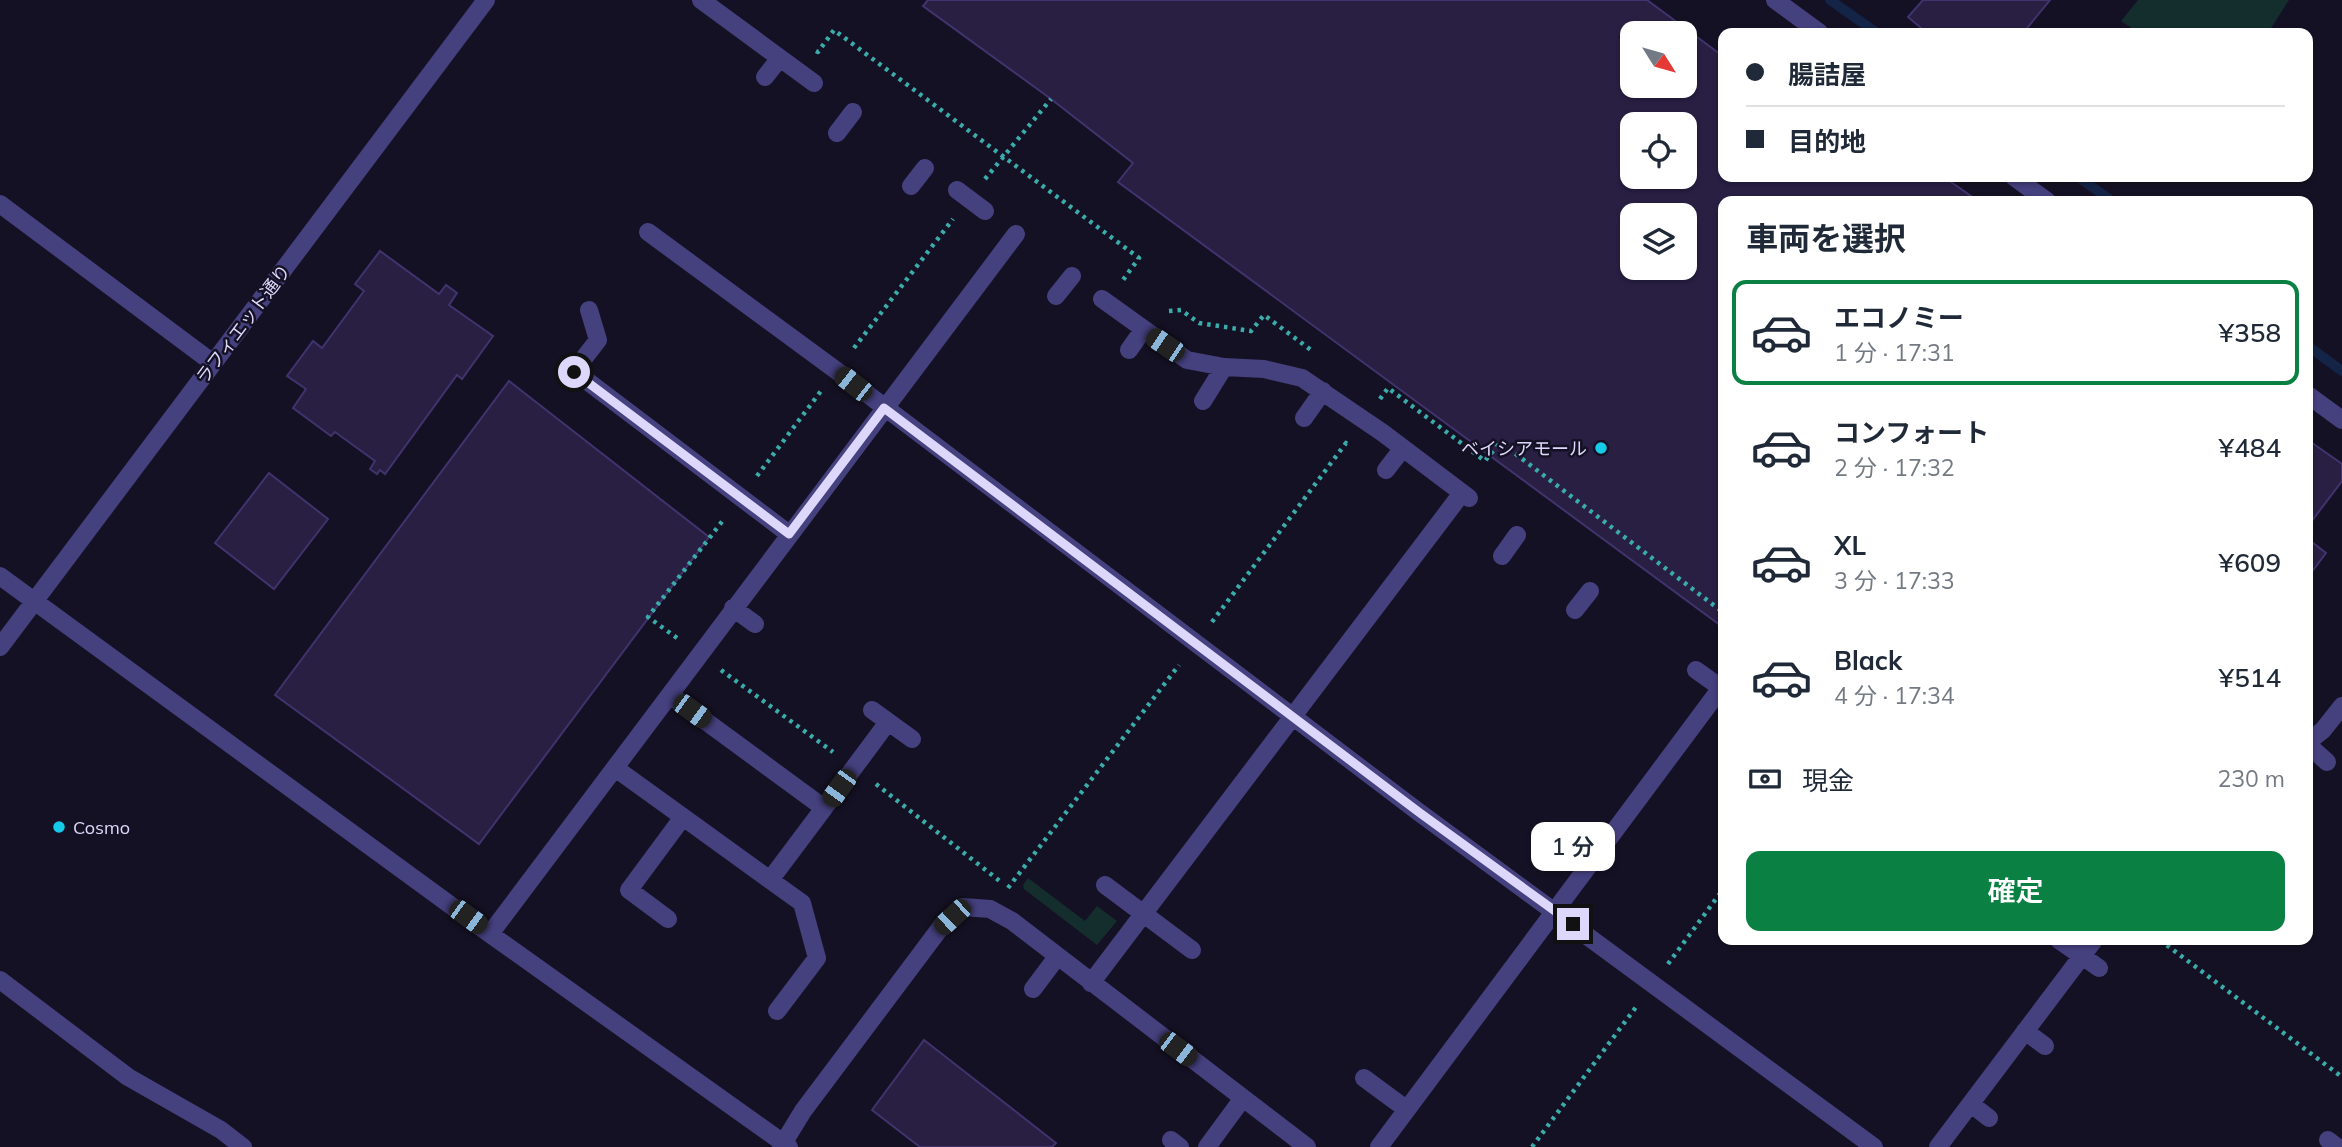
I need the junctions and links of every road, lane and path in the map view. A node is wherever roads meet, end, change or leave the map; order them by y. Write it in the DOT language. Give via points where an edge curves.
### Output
graph roads {
  1 [pos="485,0"];
  2 [pos="701,0"];
  3 [pos="1775,0"];
  4 [pos="1813,28"];
  5 [pos="818,52"];
  6 [pos="780,58"];
  7 [pos="765,77"];
  8 [pos="814,83"];
  9 [pos="853,112"];
  10 [pos="837,133"];
  11 [pos="1003,156"];
  12 [pos="925,168"];
  13 [pos="2021,182"];
  14 [pos="911,186"];
  15 [pos="957,190"];
  16 [pos="2040,196"];
  17 [pos="0,204"];
  18 [pos="985,211"];
  19 [pos="648,232"];
  20 [pos="1016,234"];
  21 [pos="1072,276"];
  22 [pos="1056,296"];
  23 [pos="1102,299"];
  24 [pos="589,310"];
  25 [pos="1143,330"];
  26 [pos="1129,350"];
  27 [pos="214,363"];
  28 [pos="1224,366"];
  29 [pos="1323,391"];
  30 [pos="2313,399"];
  31 [pos="1203,401"];
  32 [pos="884,408"];
  33 [pos="1304,418"];
  34 [pos="2342,420"];
  35 [pos="1403,448"];
  36 [pos="1386,470"];
  37 [pos="789,534"];
  38 [pos="1517,535"];
  39 [pos="1502,556"];
  40 [pos="0,576"];
  41 [pos="1590,591"];
  42 [pos="35,601"];
  43 [pos="733,608"];
  44 [pos="1575,610"];
  45 [pos="755,624"];
  46 [pos="0,648"];
  47 [pos="1696,670"];
  48 [pos="1718,686"];
  49 [pos="1718,694"];
  50 [pos="670,695"];
  51 [pos="2342,706"];
  52 [pos="872,710"];
  53 [pos="1293,716"];
  54 [pos="888,722"];
  55 [pos="912,739"];
  56 [pos="2313,739"];
  57 [pos="2313,748"];
  58 [pos="2327,762"];
  59 [pos="615,768"];
  60 [pos="824,808"];
  61 [pos="684,817"];
  62 [pos="770,880"];
  63 [pos="1105,884"];
  64 [pos="1718,896"];
  65 [pos="1554,909"];
  66 [pos="1145,915"];
  67 [pos="668,919"];
  68 [pos="490,933"];
  69 [pos="2066,945"];
  70 [pos="2090,945"];
  71 [pos="2167,945"];
  72 [pos="1192,950"];
  73 [pos="2082,956"];
  74 [pos="1057,957"];
  75 [pos="2099,968"];
  76 [pos="0,980"];
  77 [pos="1091,983"];
  78 [pos="1653,985"];
  79 [pos="1033,989"];
  80 [pos="777,1011"];
  81 [pos="2025,1031"];
  82 [pos="2045,1046"];
  83 [pos="2342,1077"];
  84 [pos="1364,1078"];
  85 [pos="1243,1098"];
  86 [pos="1970,1104"];
  87 [pos="1406,1109"];
  88 [pos="1989,1118"];
  89 [pos="785,1145"];
  90 [pos="243,1147"];
  91 [pos="1207,1147"];
  92 [pos="1307,1147"];
  93 [pos="1379,1147"];
  94 [pos="1532,1147"];
  95 [pos="1874,1147"];
  96 [pos="1938,1147"];
  1 -- 27 [label="street, ラフィエット通り"];
  2 -- 6 [label="street"];
  3 -- 4 [label="street"];
  5 -- 11 [label="path" via="834,30"];
  6 -- 7 [label="street"];
  6 -- 8 [label="street"];
  9 -- 10 [label="street"];
  12 -- 14 [label="street"];
  13 -- 16 [label="street"];
  15 -- 18 [label="street"];
  17 -- 27 [label="street"];
  19 -- 32 [label="street"];
  20 -- 32 [label="street"];
  21 -- 22 [label="street"];
  23 -- 25 [label="street"];
  24 -- 37 [label="street" via="598,340 574,372"];
  25 -- 26 [label="street"];
  25 -- 28 [label="street" via="1187,360"];
  27 -- 42 [label="street, ラフィエット通り"];
  28 -- 29 [label="street" via="1302,378"];
  28 -- 31 [label="street"];
  29 -- 33 [label="street"];
  29 -- 35 [label="street"];
  30 -- 34 [label="street"];
  32 -- 37 [label="street"];
  32 -- 53 [label="street"];
  35 -- 36 [label="street"];
  35 -- 53 [label="street" via="1465,496"];
  37 -- 43 [label="street"];
  38 -- 39 [label="street"];
  40 -- 42 [label="street"];
  41 -- 44 [label="street"];
  42 -- 46 [label="street, ラフィエット通り"];
  42 -- 68 [label="street"];
  43 -- 45 [label="street"];
  43 -- 50 [label="street"];
  47 -- 48 [label="street"];
  49 -- 65 [label="street"];
  50 -- 59 [label="street"];
  50 -- 60 [label="street"];
  51 -- 56 [label="street"];
  52 -- 54 [label="street"];
  53 -- 65 [label="street"];
  53 -- 66 [label="street"];
  54 -- 55 [label="street"];
  54 -- 60 [label="street"];
  57 -- 58 [label="street"];
  59 -- 61 [label="street"];
  59 -- 68 [label="street"];
  60 -- 62 [label="street"];
  61 -- 62 [label="street"];
  61 -- 67 [label="street" via="629,890"];
  62 -- 80 [label="street" via="802,903 817,958"];
  63 -- 66 [label="street"];
  64 -- 78 [label="path"];
  65 -- 78 [label="street"];
  65 -- 87 [label="street"];
  66 -- 72 [label="street"];
  66 -- 77 [label="street"];
  68 -- 89 [label="street"];
  69 -- 73 [label="street"];
  70 -- 73 [label="street"];
  71 -- 83 [label="path"];
  73 -- 75 [label="street"];
  73 -- 81 [label="street"];
  74 -- 77 [label="street"];
  74 -- 79 [label="street"];
  74 -- 89 [label="street" via="990,909 963,907 941,927 803,1111"];
  76 -- 90 [label="street" via="128,1077"];
  77 -- 85 [label="street"];
  78 -- 94 [label="path"];
  78 -- 95 [label="street"];
  81 -- 82 [label="street"];
  81 -- 86 [label="street"];
  84 -- 87 [label="street"];
  85 -- 91 [label="street"];
  85 -- 92 [label="street"];
  86 -- 88 [label="street"];
  86 -- 96 [label="street"];
  87 -- 93 [label="street"];
}
